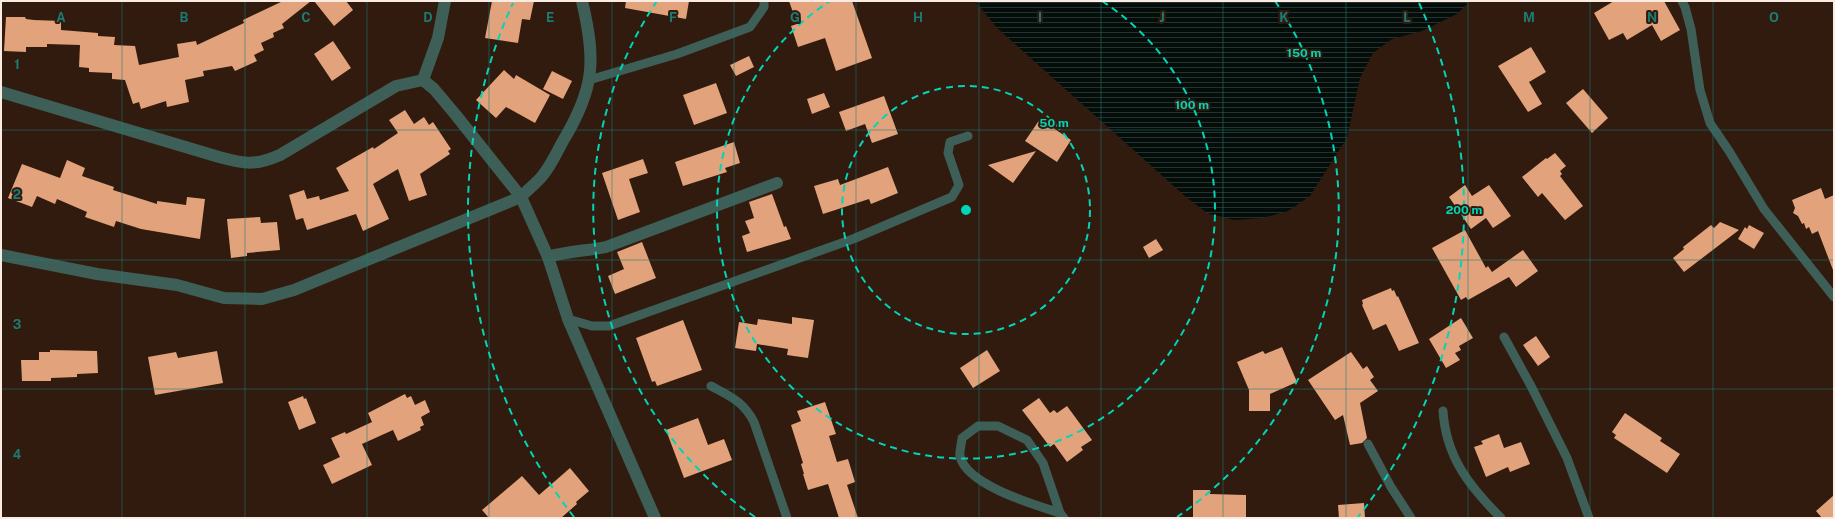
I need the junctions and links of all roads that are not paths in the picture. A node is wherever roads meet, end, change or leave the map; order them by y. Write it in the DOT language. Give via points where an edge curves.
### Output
graph roads {
  1 [pos="445,1"];
  2 [pos="582,1"];
  3 [pos="764,1"];
  4 [pos="1682,1"];
  5 [pos="423,80"];
  6 [pos="590,80"];
  7 [pos="1,92"];
  8 [pos="968,136"];
  9 [pos="777,183"];
  10 [pos="521,196"];
  11 [pos="1,255"];
  12 [pos="548,257"];
  13 [pos="1834,297"];
  14 [pos="568,319"];
  15 [pos="1504,337"];
  16 [pos="711,386"];
  17 [pos="1442,411"];
  18 [pos="1368,444"];
  19 [pos="1062,515"];
  20 [pos="655,518"];
  21 [pos="786,518"];
  22 [pos="1411,518"];
  23 [pos="1501,518"];
  24 [pos="1589,518"];
  1 -- 5 [label="street" via="438,38"];
  2 -- 6 [label="street" via="591,51"];
  3 -- 6 [label="lane" via="764,7 750,27 677,54"];
  4 -- 13 [label="lane" via="1691,29 1700,90 1710,123 1764,208"];
  5 -- 7 [label="street" via="396,86 280,155 254,164 219,157"];
  5 -- 10 [label="street" via="434,89"];
  6 -- 10 [label="street" via="577,118 543,174"];
  8 -- 14 [label="lane" via="950,142 948,153 959,185 952,197 853,239 609,326 592,326"];
  9 -- 12 [label="street" via="606,247"];
  10 -- 11 [label="street" via="294,290 262,299 224,298 177,286 97,274"];
  10 -- 12 [label="street"];
  12 -- 14 [label="street"];
  14 -- 20 [label="street"];
  15 -- 24 [label="lane" via="1567,458"];
  16 -- 21 [label="lane" via="739,401 748,411"];
  17 -- 23 [label="lane" via="1444,431 1455,462 1478,495"];
  18 -- 22 [label="lane"];
  19 -- 19 [label="lane" via="1020,500 975,478 960,456 962,438 978,426 998,426 1027,440 1043,464"];
}
